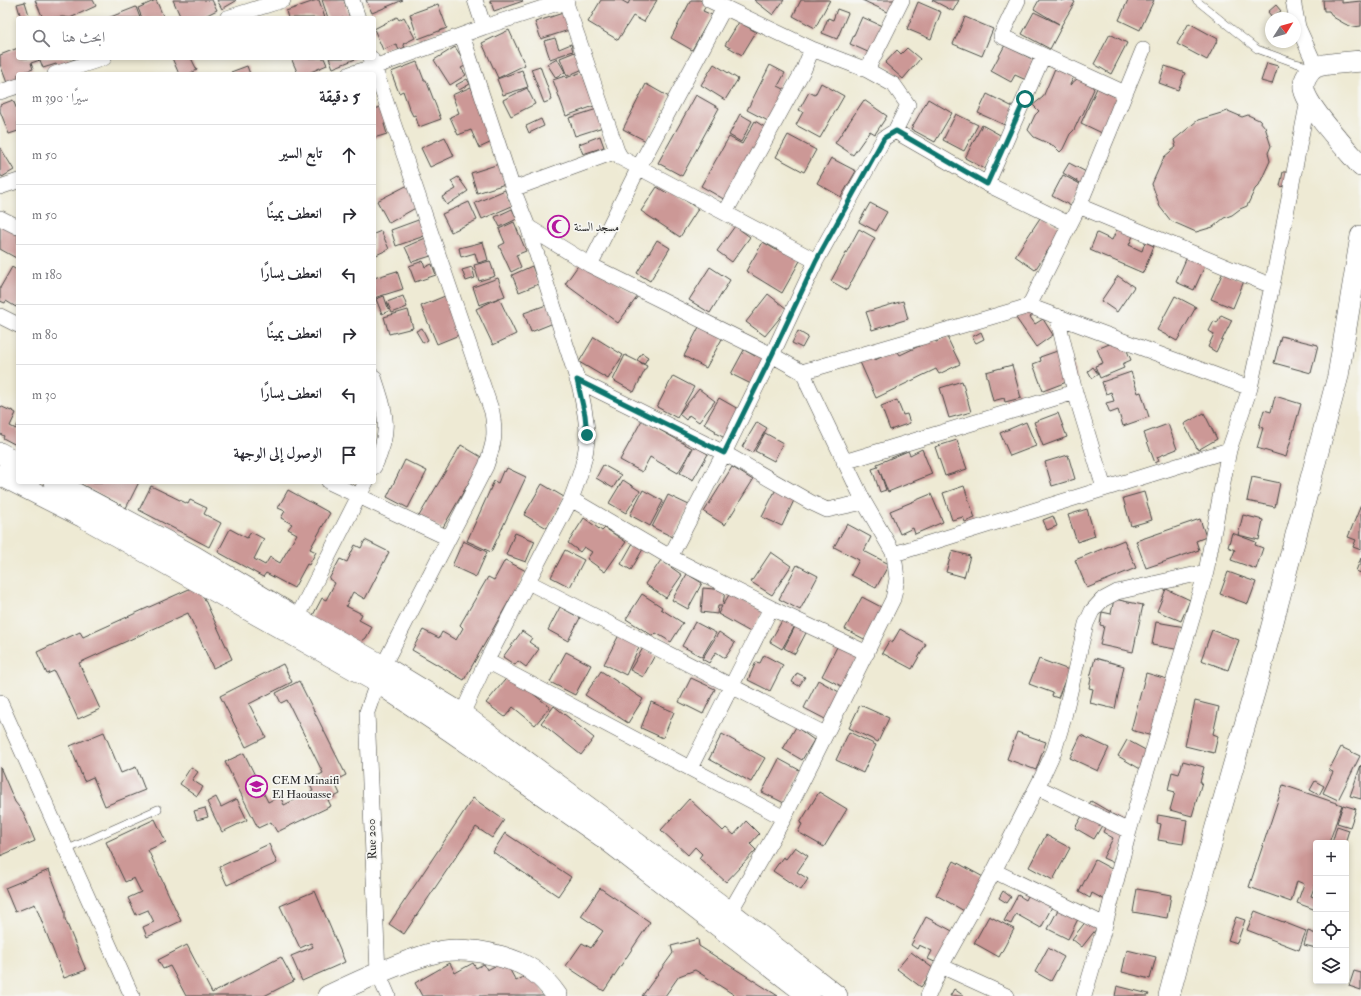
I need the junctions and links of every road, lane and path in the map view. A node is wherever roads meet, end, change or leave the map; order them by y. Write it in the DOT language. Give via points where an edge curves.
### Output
graph roads {
  1 [pos="283,0"];
  2 [pos="352,0"];
  3 [pos="475,0"];
  4 [pos="566,0"];
  5 [pos="708,0"];
  6 [pos="902,0"];
  7 [pos="1018,0"];
  8 [pos="1196,0"];
  9 [pos="1293,0"];
  10 [pos="724,8"];
  11 [pos="234,16"];
  12 [pos="357,16"];
  13 [pos="484,27"];
  14 [pos="462,35"];
  15 [pos="812,49"];
  16 [pos="1142,50"];
  17 [pos="1043,56"];
  18 [pos="98,60"];
  19 [pos="1361,61"];
  20 [pos="372,62"];
  21 [pos="1316,67"];
  22 [pos="867,70"];
  23 [pos="61,72"];
  24 [pos="354,72"];
  25 [pos="375,72"];
  26 [pos="376,74"];
  27 [pos="16,87"];
  28 [pos="0,92"];
  29 [pos="1125,93"];
  30 [pos="1308,100"];
  31 [pos="896,131"];
  32 [pos="617,151"];
  33 [pos="1361,166"];
  34 [pos="639,167"];
  35 [pos="16,182"];
  36 [pos="987,184"];
  37 [pos="0,187"];
  38 [pos="513,189"];
  39 [pos="1079,206"];
  40 [pos="725,213"];
  41 [pos="0,218"];
  42 [pos="1069,224"];
  43 [pos="16,226"];
  44 [pos="528,227"];
  45 [pos="1361,236"];
  46 [pos="1359,260"];
  47 [pos="816,261"];
  48 [pos="590,265"];
  49 [pos="1272,286"];
  50 [pos="1029,306"];
  51 [pos="0,316"];
  52 [pos="1057,316"];
  53 [pos="16,324"];
  54 [pos="772,355"];
  55 [pos="802,372"];
  56 [pos="577,380"];
  57 [pos="376,388"];
  58 [pos="1250,388"];
  59 [pos="1075,392"];
  60 [pos="379,404"];
  61 [pos="1229,450"];
  62 [pos="0,453"];
  63 [pos="724,453"];
  64 [pos="16,462"];
  65 [pos="376,462"];
  66 [pos="844,462"];
  67 [pos="0,475"];
  68 [pos="16,483"];
  69 [pos="18,484"];
  70 [pos="58,484"];
  71 [pos="333,484"];
  72 [pos="365,484"];
  73 [pos="1104,488"];
  74 [pos="359,497"];
  75 [pos="571,499"];
  76 [pos="864,502"];
  77 [pos="448,538"];
  78 [pos="894,554"];
  79 [pos="670,556"];
  80 [pos="1206,572"];
  81 [pos="528,582"];
  82 [pos="771,608"];
  83 [pos="297,618"];
  84 [pos="867,653"];
  85 [pos="487,661"];
  86 [pos="380,674"];
  87 [pos="731,686"];
  88 [pos="0,702"];
  89 [pos="462,714"];
  90 [pos="825,734"];
  91 [pos="690,768"];
  92 [pos="1037,787"];
  93 [pos="158,809"];
  94 [pos="784,818"];
  95 [pos="1129,832"];
  96 [pos="66,850"];
  97 [pos="994,871"];
  98 [pos="730,912"];
  99 [pos="1104,925"];
  100 [pos="941,966"];
  101 [pos="378,972"];
  102 [pos="132,996"];
  103 [pos="328,996"];
  104 [pos="388,996"];
  105 [pos="557,996"];
  106 [pos="809,996"];
  107 [pos="836,996"];
  108 [pos="928,996"];
  109 [pos="1007,996"];
  110 [pos="1084,996"];
  111 [pos="1169,996"];
  1 -- 11 [label="street"];
  2 -- 12 [label="street"];
  3 -- 13 [label="street"];
  4 -- 13 [label="street"];
  4 -- 32 [label="street"];
  5 -- 10 [label="street"];
  6 -- 22 [label="street"];
  7 -- 17 [label="street" via="1001,36"];
  8 -- 21 [label="lane" via="1257,49 1295,63"];
  9 -- 21 [label="street" via="1298,28"];
  10 -- 15 [label="street"];
  10 -- 34 [label="street"];
  13 -- 14 [label="street"];
  14 -- 20 [label="street"];
  14 -- 38 [label="street"];
  15 -- 22 [label="street"];
  15 -- 40 [label="street" via="804,69"];
  16 -- 29 [label="street"];
  17 -- 29 [label="street"];
  17 -- 36 [label="street"];
  18 -- 23 [label="street"];
  19 -- 21 [label="main road"];
  20 -- 24 [label="street"];
  20 -- 25 [label="street, Rue 200"];
  21 -- 30 [label="main road" via="1306,76 1304,88"];
  22 -- 31 [label="street" via="894,85 908,105"];
  26 -- 77 [label="street, Rue 200" via="492,412 495,429 493,446 486,466"];
  27 -- 28 [label="street"];
  29 -- 39 [label="street"];
  30 -- 33 [label="main road"];
  30 -- 49 [label="street"];
  31 -- 36 [label="street"];
  31 -- 47 [label="street" via="884,138"];
  32 -- 34 [label="street" via="621,158"];
  32 -- 38 [label="street"];
  34 -- 40 [label="street"];
  34 -- 48 [label="street"];
  35 -- 37 [label="street"];
  36 -- 42 [label="street"];
  38 -- 44 [label="street"];
  39 -- 42 [label="street"];
  39 -- 49 [label="street"];
  40 -- 47 [label="street"];
  41 -- 43 [label="street"];
  42 -- 50 [label="street"];
  44 -- 48 [label="street"];
  44 -- 56 [label="street"];
  45 -- 46 [label="main road"];
  46 -- 111 [label="main road" via="1338,376 1256,686"];
  47 -- 54 [label="street"];
  48 -- 54 [label="street"];
  49 -- 58 [label="street"];
  50 -- 52 [label="street"];
  50 -- 55 [label="street"];
  51 -- 53 [label="street"];
  52 -- 58 [label="street"];
  52 -- 59 [label="street"];
  54 -- 55 [label="street"];
  54 -- 63 [label="street"];
  55 -- 66 [label="street"];
  56 -- 63 [label="street"];
  56 -- 75 [label="street" via="587,435 585,455"];
  57 -- 60 [label="street"];
  58 -- 61 [label="street"];
  59 -- 66 [label="street"];
  59 -- 73 [label="street"];
  60 -- 65 [label="street" via="386,426 384,442"];
  61 -- 73 [label="street"];
  61 -- 80 [label="street"];
  62 -- 64 [label="main road"];
  63 -- 76 [label="street" via="828,510"];
  63 -- 79 [label="street"];
  66 -- 76 [label="street"];
  67 -- 68 [label="main road"];
  69 -- 86 [label="main road"];
  70 -- 83 [label="main road" via="192,555"];
  71 -- 74 [label="street"];
  72 -- 74 [label="street"];
  73 -- 78 [label="street"];
  74 -- 77 [label="street"];
  74 -- 83 [label="street"];
  75 -- 79 [label="street"];
  75 -- 81 [label="street"];
  76 -- 78 [label="street"];
  77 -- 86 [label="street, Rue 200"];
  78 -- 84 [label="street" via="897,579 894,599"];
  79 -- 82 [label="street"];
  80 -- 92 [label="street" via="1117,592 1102,600 1092,611 1086,624 1054,751"];
  80 -- 95 [label="street"];
  81 -- 85 [label="street"];
  81 -- 87 [label="street"];
  82 -- 84 [label="street"];
  82 -- 87 [label="street"];
  83 -- 86 [label="main road"];
  84 -- 90 [label="street"];
  85 -- 89 [label="street"];
  85 -- 91 [label="street"];
  86 -- 89 [label="main road"];
  86 -- 101 [label="street, Rue 200" via="368,712"];
  86 -- 106 [label="main road" via="452,732 607,840"];
  87 -- 90 [label="street"];
  87 -- 91 [label="street"];
  88 -- 96 [label="street"];
  89 -- 98 [label="main road"];
  90 -- 94 [label="street"];
  91 -- 94 [label="street"];
  92 -- 95 [label="street"];
  92 -- 97 [label="street"];
  93 -- 96 [label="lane"];
  94 -- 98 [label="street"];
  95 -- 99 [label="street"];
  96 -- 102 [label="street"];
  97 -- 99 [label="street"];
  97 -- 100 [label="street"];
  98 -- 107 [label="main road"];
  99 -- 110 [label="street"];
  100 -- 108 [label="street"];
  100 -- 109 [label="street"];
  101 -- 103 [label="main road"];
  101 -- 104 [label="street, Rue 200"];
  101 -- 105 [label="main road" via="426,954 455,950 482,952 510,959 535,971"];
}
